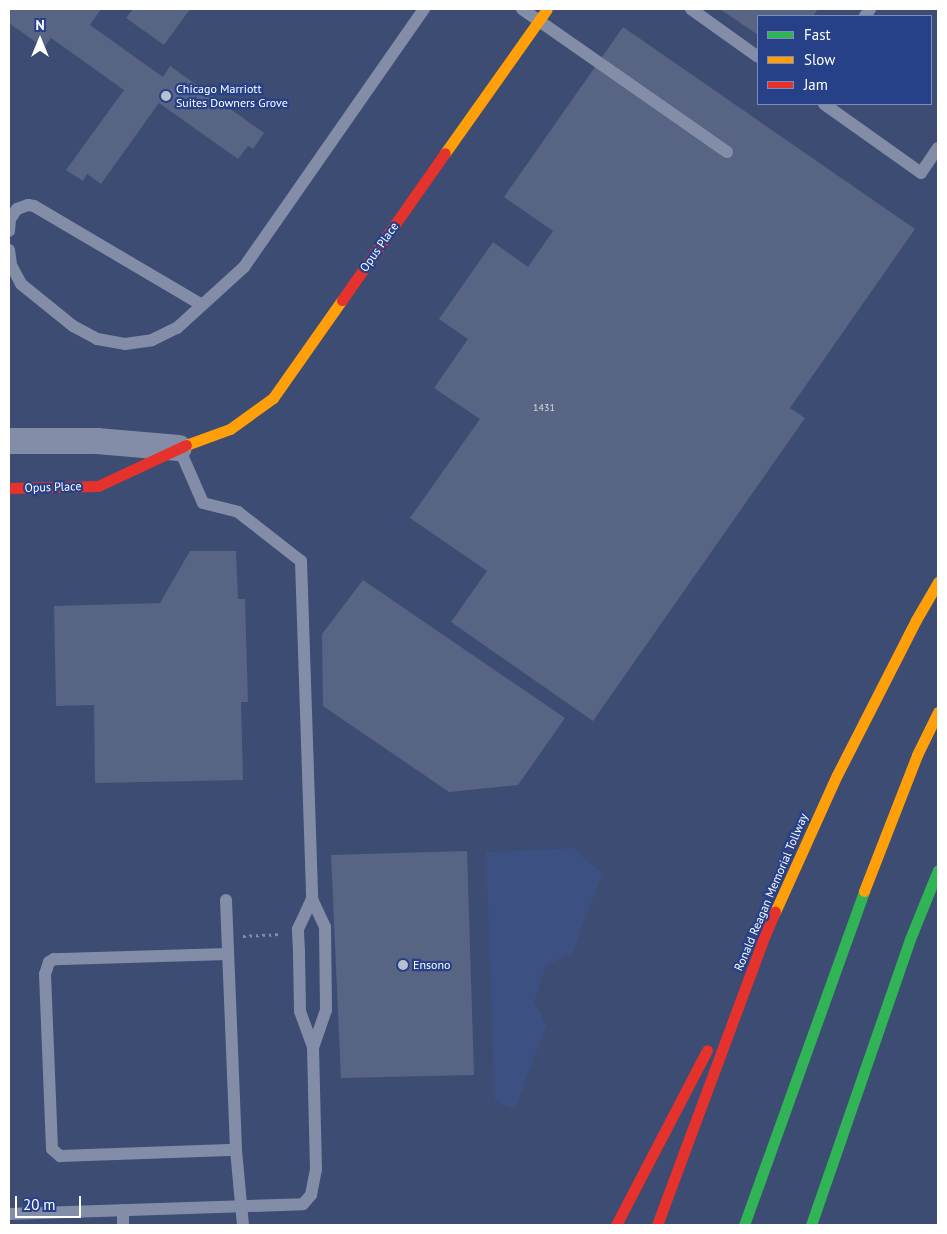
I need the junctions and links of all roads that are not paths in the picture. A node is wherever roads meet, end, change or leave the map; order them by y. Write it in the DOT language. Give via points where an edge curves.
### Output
graph roads {
  1 [pos="424,9"];
  2 [pos="522,9"];
  3 [pos="547,9"];
  4 [pos="691,9"];
  5 [pos="539,20"];
  6 [pos="757,56"];
  7 [pos="825,105"];
  8 [pos="938,148"];
  9 [pos="727,152"];
  10 [pos="9,231"];
  11 [pos="9,250"];
  12 [pos="202,306"];
  13 [pos="9,441"];
  14 [pos="179,448"];
  15 [pos="9,488"];
  16 [pos="938,573"];
  17 [pos="938,582"];
  18 [pos="916,620"];
  19 [pos="938,712"];
  20 [pos="938,870"];
  21 [pos="312,899"];
  22 [pos="226,900"];
  23 [pos="762,942"];
  24 [pos="228,954"];
  25 [pos="313,1047"];
  26 [pos="236,1150"];
  27 [pos="243,1206"];
  28 [pos="123,1210"];
  29 [pos="9,1214"];
  30 [pos="123,1225"];
  31 [pos="243,1225"];
  32 [pos="616,1225"];
  33 [pos="657,1225"];
  34 [pos="744,1225"];
  35 [pos="811,1225"];
  1 -- 12 [label="lane" via="244,267"];
  2 -- 5 [label="lane"];
  3 -- 5 [label="main road, Opus Place"];
  4 -- 6 [label="lane"];
  5 -- 9 [label="lane"];
  5 -- 14 [label="main road, Opus Place" via="273,398 230,429"];
  7 -- 8 [label="lane" via="921,173"];
  10 -- 12 [label="lane" via="10,219 17,209 34,206"];
  11 -- 12 [label="lane" via="11,265 21,284 73,326 98,339 125,344 152,340 177,328"];
  13 -- 14 [label="street, Opus Place" via="98,441"];
  14 -- 15 [label="main road, Opus Place" via="98,486"];
  14 -- 21 [label="lane" via="203,503 238,512 302,561"];
  16 -- 18 [label="main road"];
  17 -- 18 [label="main road, Ronald Reagan Memorial Tollway"];
  18 -- 23 [label="main road, Ronald Reagan Memorial Tollway" via="837,775"];
  19 -- 34 [label="main road" via="917,755 865,887"];
  20 -- 35 [label="main road" via="910,939"];
  21 -- 25 [label="lane" via="325,926 326,1010"];
  21 -- 25 [label="lane" via="298,937 300,1011"];
  22 -- 24 [label="lane"];
  23 -- 32 [label="main road"];
  23 -- 33 [label="main road, Ronald Reagan Memorial Tollway"];
  24 -- 26 [label="lane"];
  24 -- 26 [label="lane" via="54,959 49,962 45,974 52,1148 60,1156"];
  25 -- 27 [label="lane" via="316,1170 311,1195 303,1204"];
  26 -- 27 [label="lane"];
  27 -- 28 [label="lane"];
  27 -- 31 [label="lane"];
  28 -- 29 [label="lane"];
  28 -- 30 [label="lane"];
}
